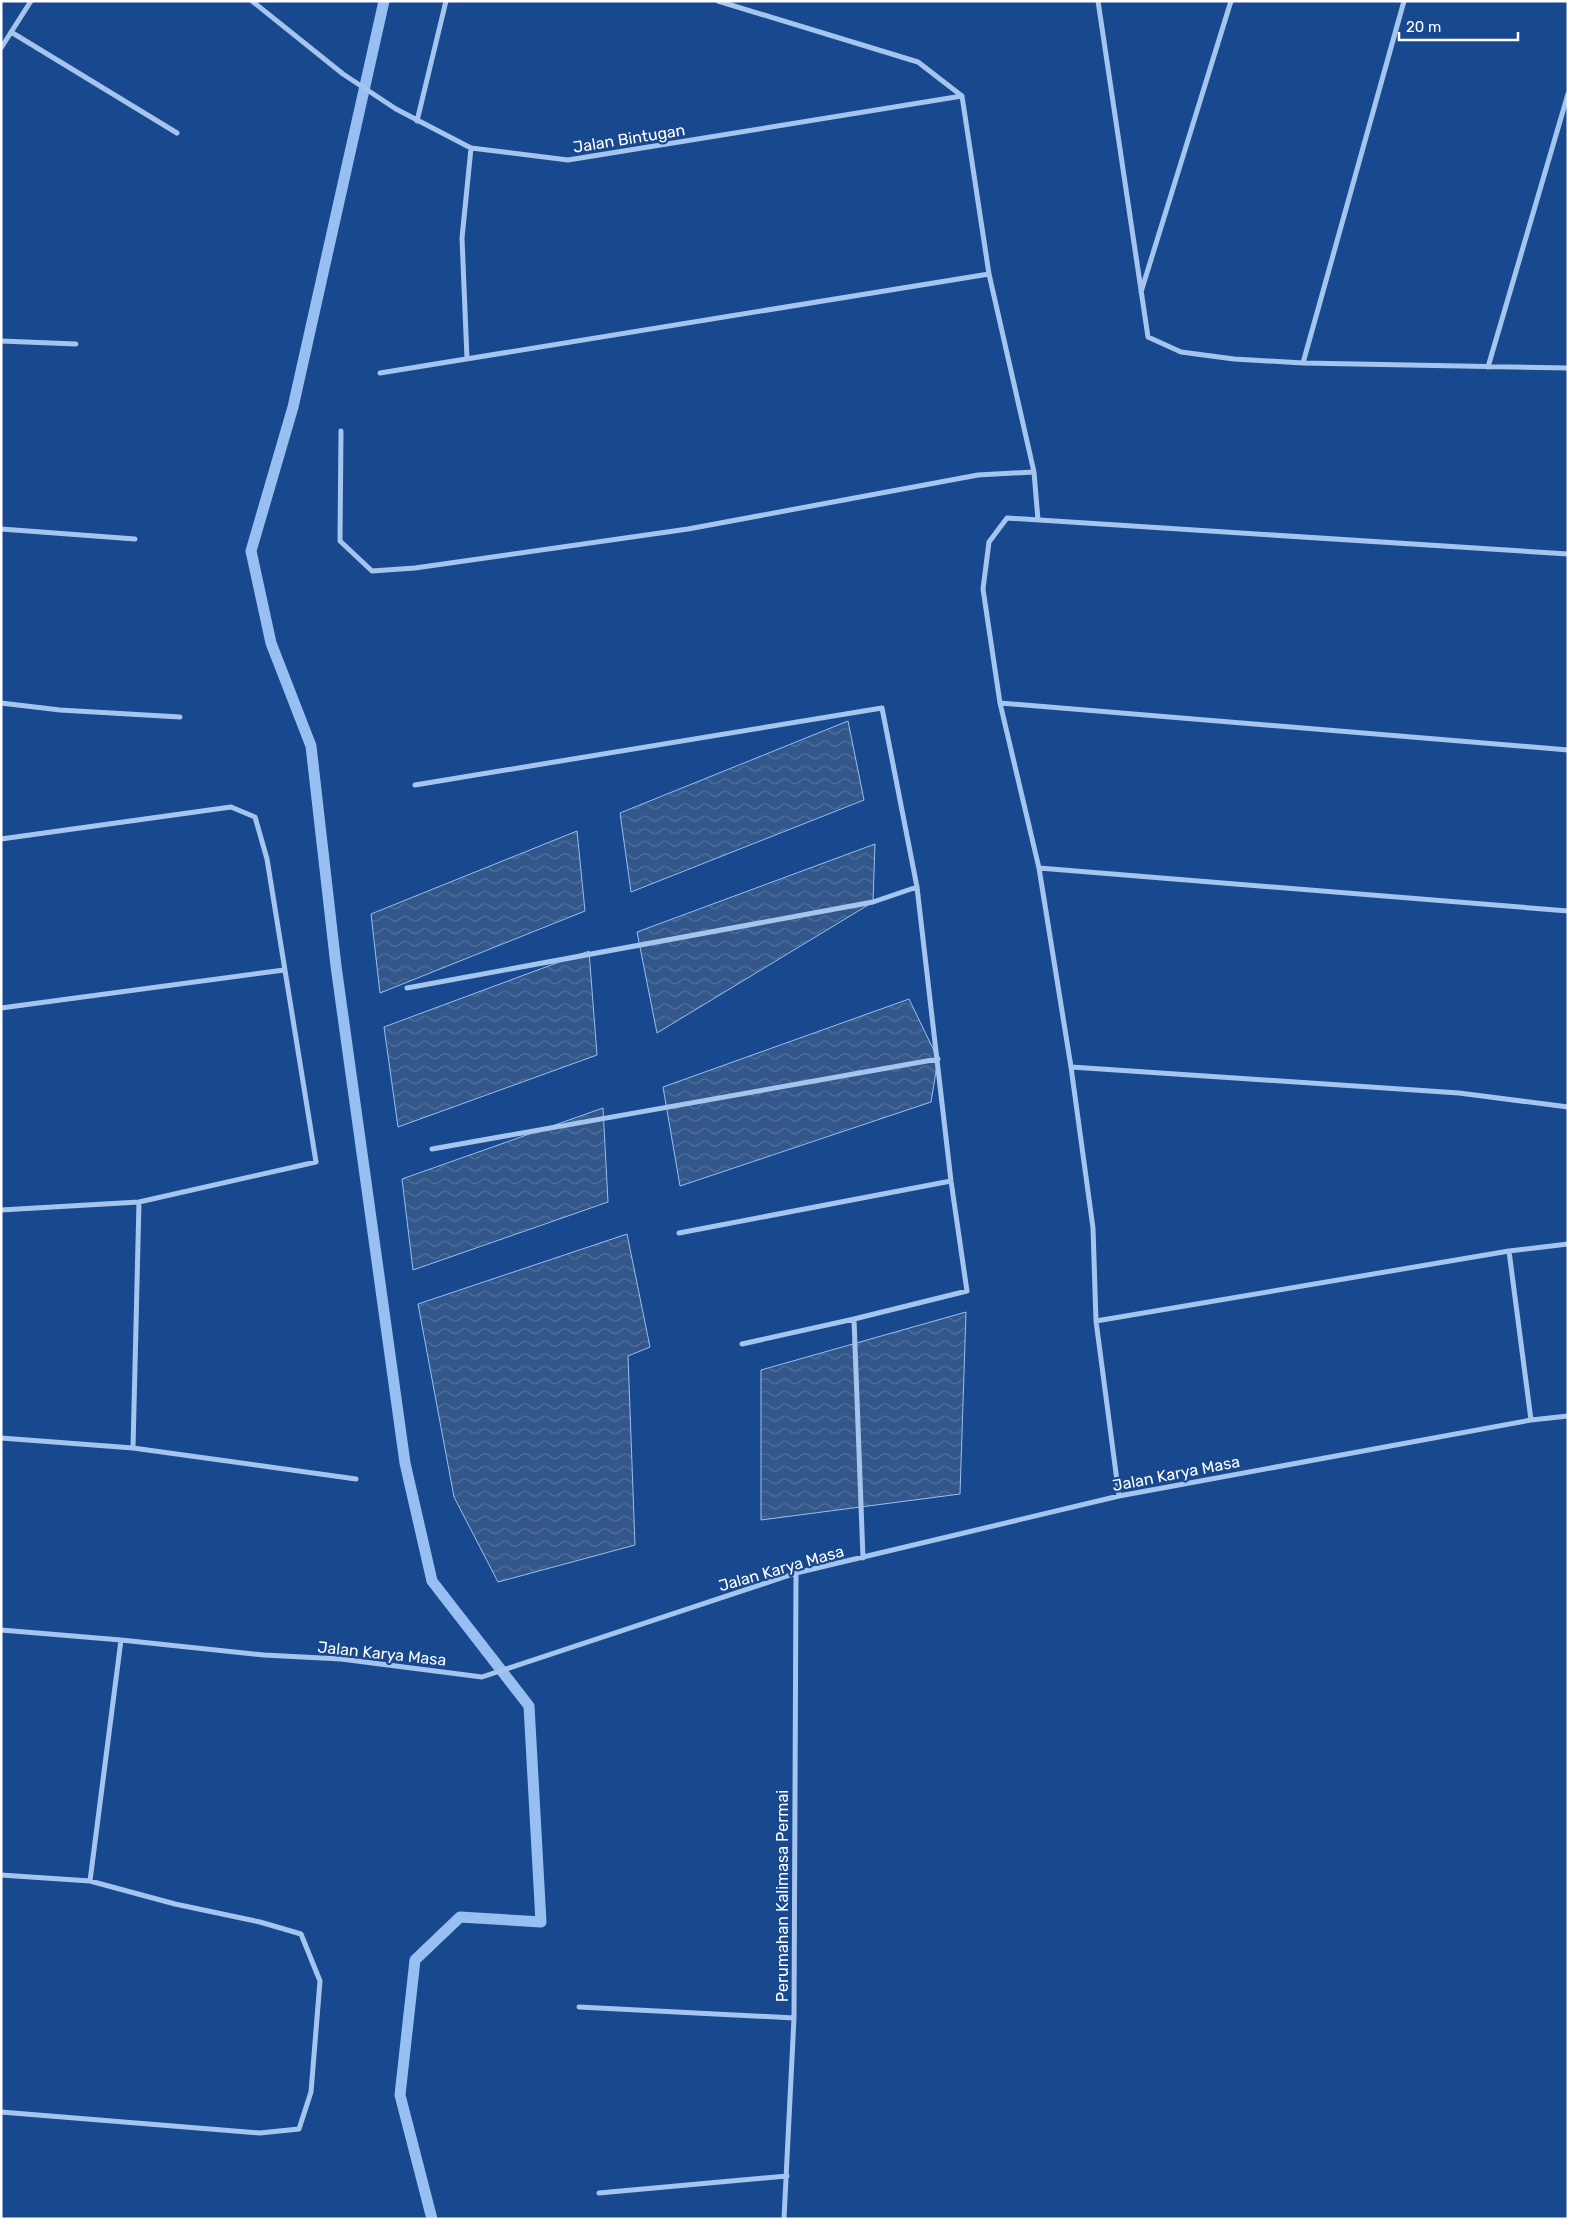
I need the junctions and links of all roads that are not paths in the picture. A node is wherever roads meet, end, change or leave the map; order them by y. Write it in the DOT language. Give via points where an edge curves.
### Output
graph roads {
  1 [pos="31,1"];
  2 [pos="252,1"];
  3 [pos="446,1"];
  4 [pos="718,1"];
  5 [pos="1098,1"];
  6 [pos="1232,1"];
  7 [pos="1404,1"];
  8 [pos="11,32"];
  9 [pos="1,48"];
  10 [pos="1568,94"];
  11 [pos="962,96"];
  12 [pos="417,120"];
  13 [pos="177,133"];
  14 [pos="471,148"];
  15 [pos="990,274"];
  16 [pos="1140,295"];
  17 [pos="1,341"];
  18 [pos="76,344"];
  19 [pos="467,359"];
  20 [pos="1303,364"];
  21 [pos="1488,367"];
  22 [pos="1568,368"];
  23 [pos="380,373"];
  24 [pos="341,431"];
  25 [pos="1034,472"];
  26 [pos="1038,520"];
  27 [pos="1,529"];
  28 [pos="134,539"];
  29 [pos="1568,554"];
  30 [pos="1,703"];
  31 [pos="1000,703"];
  32 [pos="180,717"];
  33 [pos="1568,750"];
  34 [pos="415,785"];
  35 [pos="1,839"];
  36 [pos="1039,868"];
  37 [pos="917,887"];
  38 [pos="1568,911"];
  39 [pos="284,970"];
  40 [pos="407,988"];
  41 [pos="1,1008"];
  42 [pos="938,1059"];
  43 [pos="1071,1067"];
  44 [pos="1568,1107"];
  45 [pos="432,1149"];
  46 [pos="951,1181"];
  47 [pos="139,1202"];
  48 [pos="1,1210"];
  49 [pos="679,1233"];
  50 [pos="1568,1244"];
  51 [pos="1509,1251"];
  52 [pos="854,1319"];
  53 [pos="1096,1321"];
  54 [pos="742,1344"];
  55 [pos="1568,1416"];
  56 [pos="1531,1420"];
  57 [pos="1,1438"];
  58 [pos="133,1448"];
  59 [pos="356,1479"];
  60 [pos="1119,1496"];
  61 [pos="863,1558"];
  62 [pos="796,1574"];
  63 [pos="1,1630"];
  64 [pos="121,1640"];
  65 [pos="1,1875"];
  66 [pos="90,1881"];
  67 [pos="580,2007"];
  68 [pos="794,2018"];
  69 [pos="1,2112"];
  70 [pos="787,2176"];
  71 [pos="599,2193"];
  72 [pos="784,2219"];
  1 -- 8 [label="street"];
  2 -- 12 [label="street, Jalan Bintugan" via="343,74"];
  3 -- 12 [label="street"];
  4 -- 11 [label="street" via="918,62"];
  5 -- 16 [label="street"];
  6 -- 16 [label="street"];
  7 -- 20 [label="street"];
  8 -- 9 [label="street"];
  8 -- 13 [label="street"];
  10 -- 21 [label="street"];
  11 -- 14 [label="street, Jalan Bintugan" via="568,160"];
  11 -- 15 [label="street"];
  12 -- 14 [label="street, Jalan Bintugan"];
  14 -- 19 [label="street" via="462,238"];
  15 -- 19 [label="street"];
  15 -- 25 [label="street"];
  16 -- 20 [label="street" via="1148,337 1181,352"];
  17 -- 18 [label="street"];
  19 -- 23 [label="street"];
  20 -- 21 [label="street"];
  21 -- 22 [label="street"];
  24 -- 25 [label="street" via="340,541 372,571 415,568 688,529 978,475"];
  25 -- 26 [label="street"];
  26 -- 29 [label="street"];
  26 -- 31 [label="street" via="1007,518 989,542 983,589"];
  27 -- 28 [label="street"];
  30 -- 32 [label="street"];
  31 -- 33 [label="street"];
  31 -- 36 [label="street"];
  34 -- 37 [label="street" via="882,708"];
  35 -- 39 [label="street" via="231,807 255,817 267,859"];
  36 -- 38 [label="street"];
  36 -- 43 [label="street"];
  37 -- 40 [label="street" via="873,902"];
  37 -- 42 [label="street"];
  39 -- 41 [label="street"];
  39 -- 47 [label="street" via="316,1162"];
  42 -- 45 [label="street"];
  42 -- 46 [label="street"];
  43 -- 44 [label="street" via="1459,1093"];
  43 -- 53 [label="street" via="1093,1228"];
  46 -- 49 [label="street"];
  46 -- 52 [label="street" via="967,1291"];
  47 -- 48 [label="street"];
  47 -- 58 [label="street"];
  50 -- 51 [label="street"];
  51 -- 53 [label="street"];
  51 -- 56 [label="street"];
  52 -- 54 [label="street"];
  52 -- 61 [label="street"];
  53 -- 60 [label="street"];
  55 -- 56 [label="street, Jalan Karya Masa"];
  56 -- 60 [label="street, Jalan Karya Masa"];
  57 -- 58 [label="street"];
  58 -- 59 [label="street"];
  60 -- 61 [label="street, Jalan Karya Masa"];
  61 -- 62 [label="street, Jalan Karya Masa"];
  62 -- 64 [label="street, Jalan Karya Masa" via="482,1677 341,1659 264,1655"];
  62 -- 68 [label="street, Perumahan Kalimasa Permai"];
  63 -- 64 [label="street, Jalan Karya Masa"];
  64 -- 66 [label="street"];
  65 -- 66 [label="street"];
  66 -- 69 [label="street" via="301,1934 320,1981 311,2092 299,2129 260,2133"];
  67 -- 68 [label="street"];
  68 -- 70 [label="street, Perumahan Kalimasa Permai"];
  70 -- 71 [label="street"];
  70 -- 72 [label="street, Perumahan Kalimasa Permai"];
}
